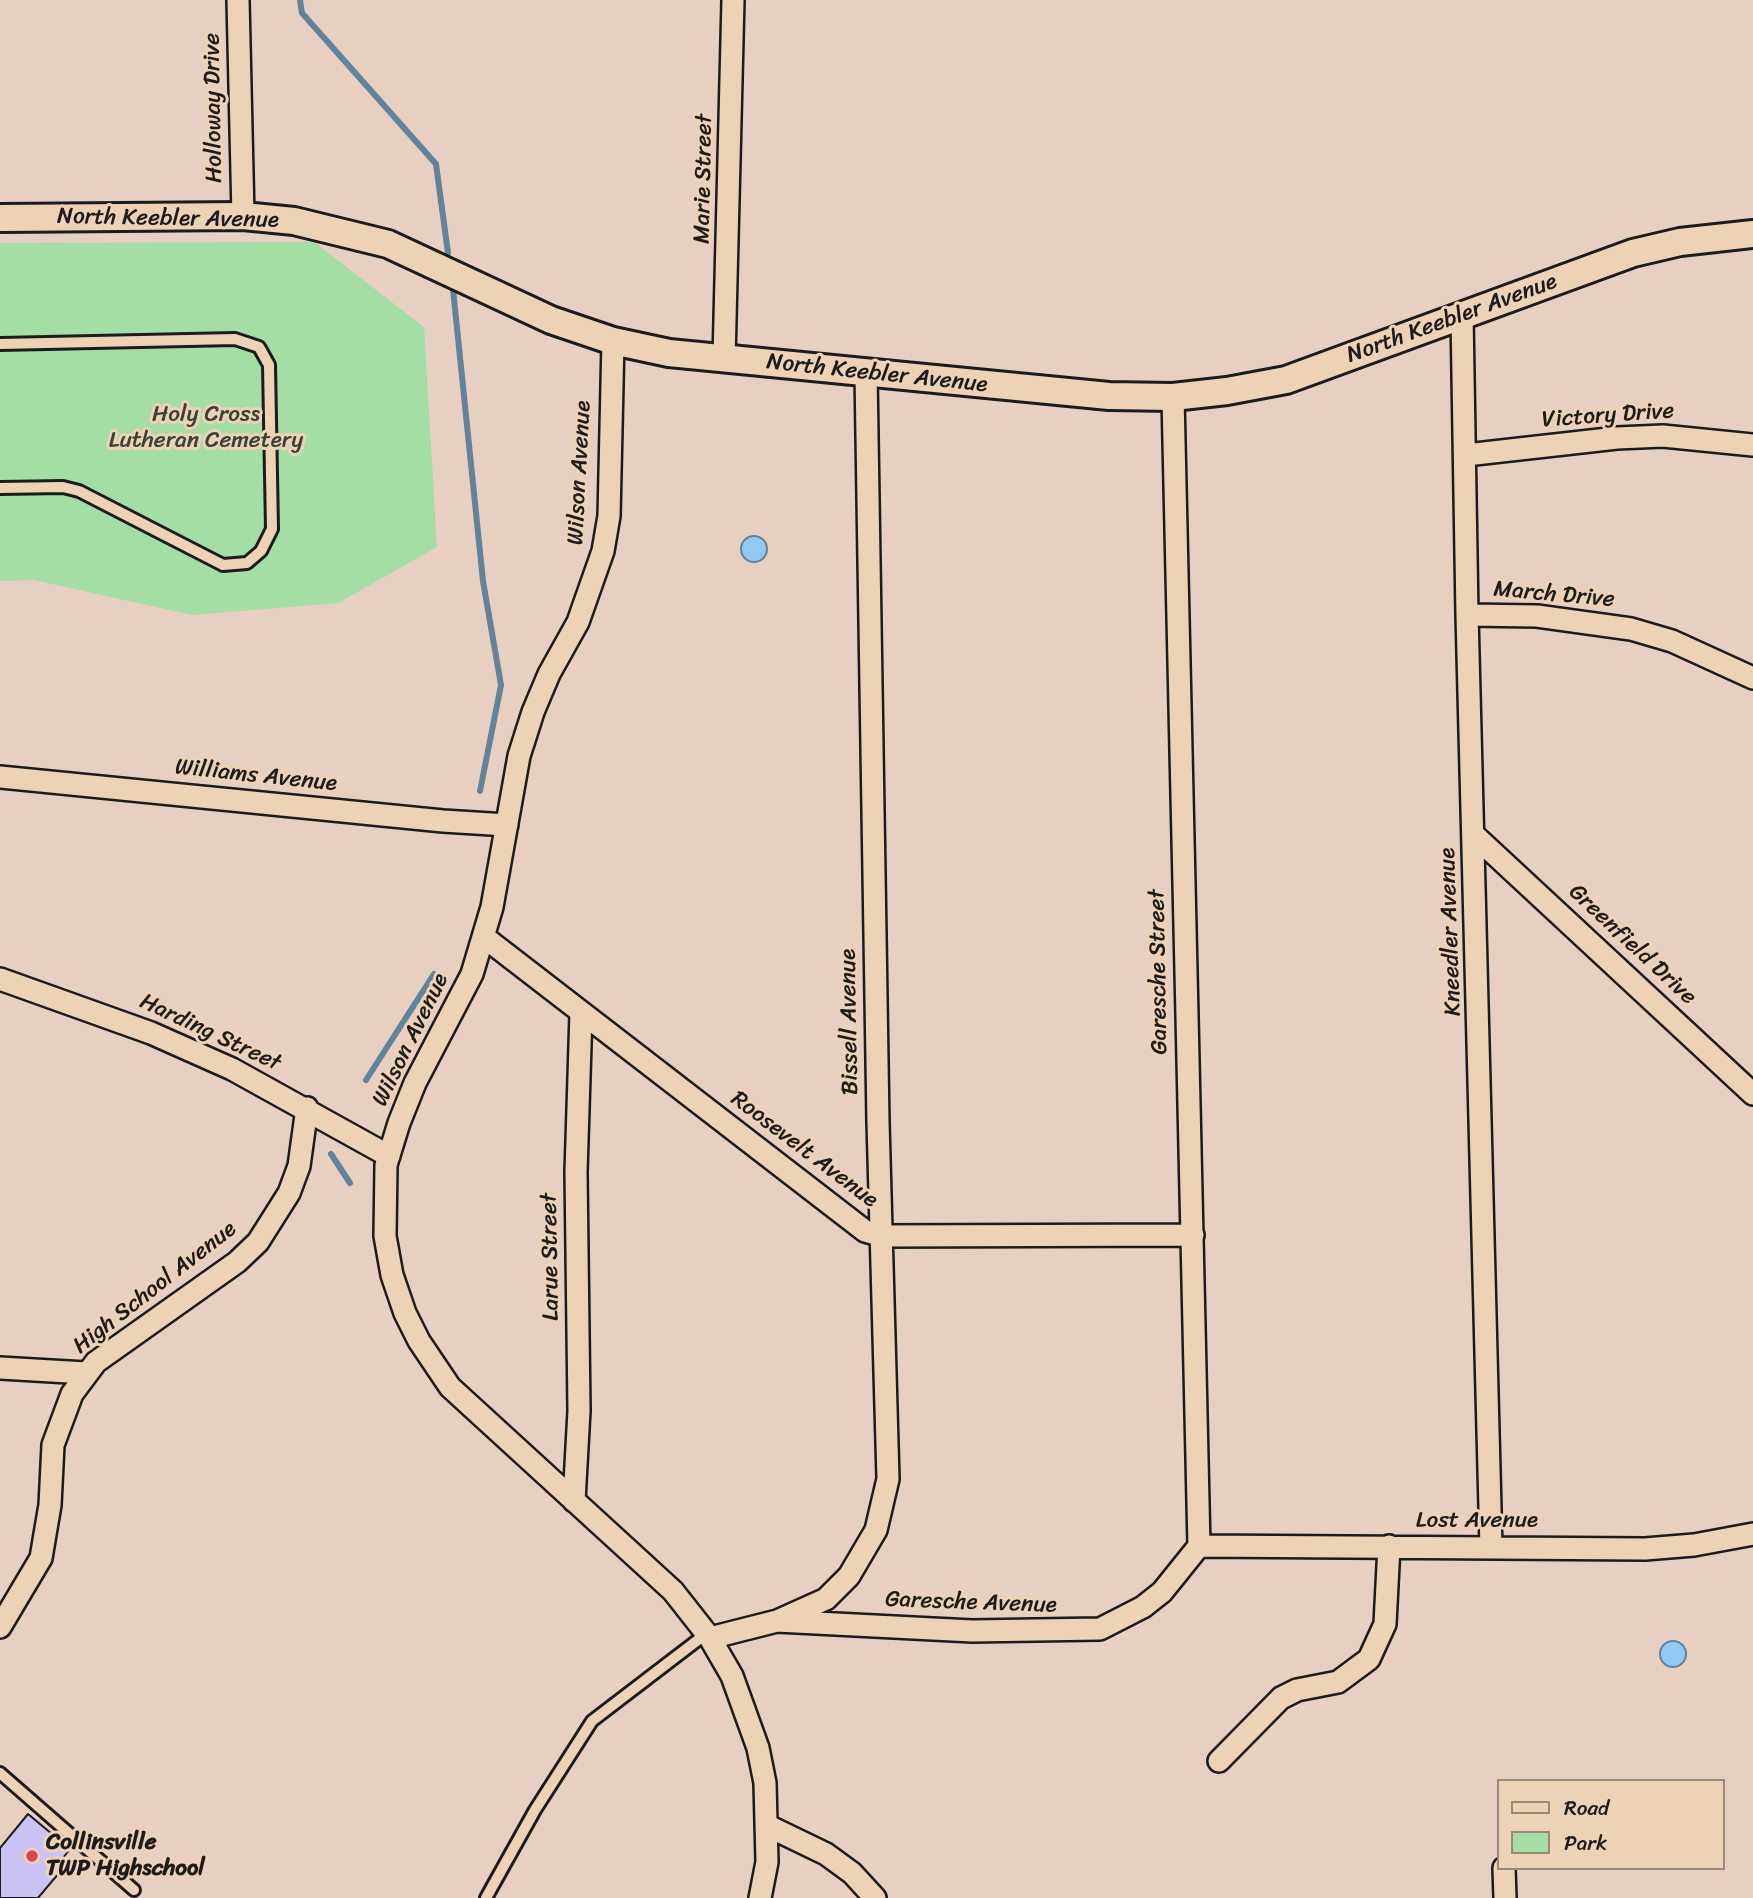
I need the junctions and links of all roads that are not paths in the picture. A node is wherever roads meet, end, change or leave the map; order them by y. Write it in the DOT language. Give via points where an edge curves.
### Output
graph roads {
  1 [pos="238,0"];
  2 [pos="733,0"];
  3 [pos="243,216"];
  4 [pos="0,218"];
  5 [pos="1753,234"];
  6 [pos="1462,315"];
  7 [pos="612,341"];
  8 [pos="0,344"];
  9 [pos="724,359"];
  10 [pos="866,373"];
  11 [pos="1173,397"];
  12 [pos="1753,445"];
  13 [pos="1466,455"];
  14 [pos="0,488"];
  15 [pos="1467,615"];
  16 [pos="1753,678"];
  17 [pos="0,777"];
  18 [pos="507,825"];
  19 [pos="1474,835"];
  20 [pos="484,937"];
  21 [pos="0,979"];
  22 [pos="581,1013"];
  23 [pos="1753,1094"];
  24 [pos="307,1108"];
  25 [pos="388,1156"];
  26 [pos="1193,1235"];
  27 [pos="882,1236"];
  28 [pos="0,1368"];
  29 [pos="86,1373"];
  30 [pos="574,1501"];
  31 [pos="1753,1534"];
  32 [pos="1199,1546"];
  33 [pos="1389,1546"];
  34 [pos="1491,1547"];
  35 [pos="777,1621"];
  36 [pos="0,1627"];
  37 [pos="709,1636"];
  38 [pos="1219,1762"];
  39 [pos="0,1773"];
  40 [pos="768,1826"];
  41 [pos="1504,1870"];
  42 [pos="134,1890"];
  43 [pos="486,1898"];
  44 [pos="760,1898"];
  45 [pos="875,1898"];
  46 [pos="1505,1898"];
  1 -- 3 [label="street, Holloway Drive"];
  2 -- 9 [label="street, Marie Street"];
  3 -- 4 [label="street, North Keebler Avenue"];
  3 -- 7 [label="street, North Keebler Avenue" via="294,221 388,244 551,320"];
  5 -- 6 [label="street, North Keebler Avenue" via="1679,242 1633,253"];
  6 -- 11 [label="street, North Keebler Avenue" via="1286,380"];
  6 -- 13 [label="street, Kneedler Avenue"];
  7 -- 9 [label="street, North Keebler Avenue"];
  7 -- 18 [label="street, Wilson Avenue" via="609,516 603,551 578,622 533,712 519,756"];
  8 -- 14 [label="lane" via="235,339 259,347 269,365 272,529 261,551 247,563 223,565 79,491"];
  9 -- 10 [label="street, North Keebler Avenue"];
  10 -- 11 [label="street, North Keebler Avenue" via="1109,396"];
  10 -- 27 [label="street, Bissell Avenue"];
  11 -- 26 [label="street, Garesche Street"];
  12 -- 13 [label="street, Victory Drive" via="1688,438 1617,438"];
  13 -- 15 [label="street, Kneedler Avenue"];
  15 -- 16 [label="street, March Drive" via="1538,616 1631,629 1684,646"];
  15 -- 19 [label="street, Kneedler Avenue"];
  17 -- 18 [label="street, Williams Avenue"];
  18 -- 20 [label="street, Wilson Avenue"];
  19 -- 23 [label="street, Greenfield Drive"];
  19 -- 34 [label="street, Kneedler Avenue"];
  20 -- 22 [label="street, Roosevelt Avenue"];
  20 -- 25 [label="street, Wilson Avenue" via="463,996 415,1083"];
  21 -- 24 [label="street, Harding Street" via="151,1033"];
  22 -- 27 [label="street, Roosevelt Avenue" via="866,1231"];
  22 -- 30 [label="street, Larue Street" via="576,1172 579,1411"];
  24 -- 25 [label="street, Harding Street"];
  24 -- 29 [label="street, High School Avenue" via="303,1147 289,1193 258,1242"];
  25 -- 30 [label="street, Wilson Avenue" via="385,1236 393,1275 419,1341 450,1387"];
  26 -- 27 [label="street, Roosevelt Avenue"];
  26 -- 32 [label="street, Garesche Street"];
  27 -- 35 [label="street, Bissell Avenue" via="888,1479 884,1505 876,1530 849,1576 826,1599"];
  28 -- 29 [label="street"];
  29 -- 36 [label="street, High School Avenue" via="72,1394 53,1445 41,1558"];
  30 -- 37 [label="street, Wilson Avenue" via="673,1591"];
  31 -- 34 [label="street, Lost Avenue" via="1645,1549"];
  32 -- 33 [label="street, Lost Avenue"];
  32 -- 35 [label="street, Garesche Avenue" via="1162,1592 1100,1629 972,1631"];
  33 -- 34 [label="street, Lost Avenue"];
  33 -- 38 [label="street" via="1385,1624 1369,1659 1338,1682 1281,1698"];
  35 -- 37 [label="street, Garesche Avenue"];
  37 -- 40 [label="street, Wilson Avenue" via="732,1676 758,1748"];
  37 -- 43 [label="lane" via="592,1721"];
  39 -- 42 [label="lane"];
  40 -- 44 [label="street, Wilson Avenue"];
  40 -- 45 [label="street" via="826,1854"];
  41 -- 46 [label="street"];
}
